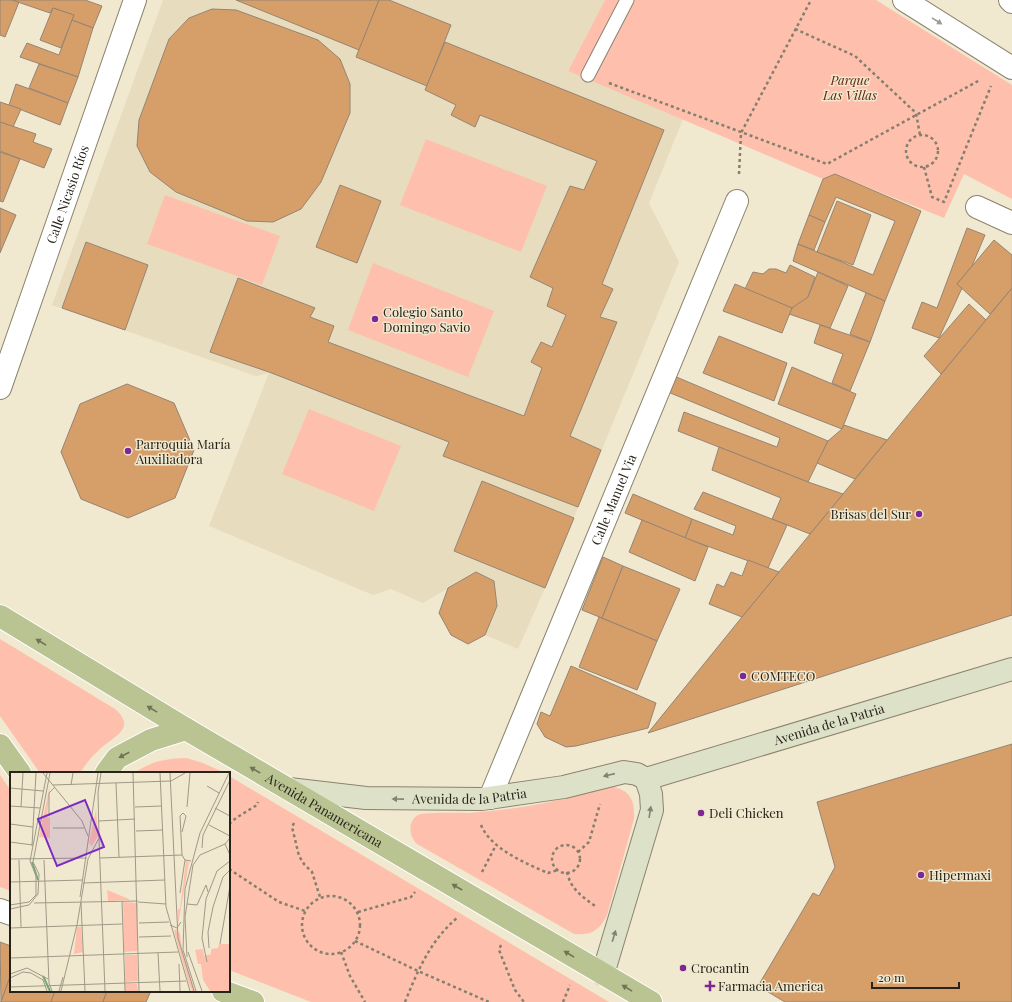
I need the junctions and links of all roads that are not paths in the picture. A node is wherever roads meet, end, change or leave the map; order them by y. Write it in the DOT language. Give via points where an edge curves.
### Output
graph roads {
  1 [pos="135,0"];
  2 [pos="626,0"];
  3 [pos="904,0"];
  4 [pos="1005,68"];
  5 [pos="588,74"];
  6 [pos="737,201"];
  7 [pos="977,207"];
  8 [pos="1012,223"];
  9 [pos="0,388"];
  10 [pos="0,616"];
  11 [pos="1012,669"];
  12 [pos="186,729"];
  13 [pos="0,745"];
  14 [pos="19,772"];
  15 [pos="107,772"];
  16 [pos="646,779"];
  17 [pos="289,790"];
  18 [pos="490,798"];
  19 [pos="0,910"];
  20 [pos="10,914"];
  21 [pos="603,974"];
  22 [pos="226,992"];
  23 [pos="253,1002"];
  24 [pos="651,1002"];
  1 -- 9 [label="street, Calle Nicasio Ríos"];
  2 -- 5 [label="lane"];
  3 -- 4 [label="street, one-way"];
  6 -- 18 [label="street, Calle Manuel Via"];
  7 -- 8 [label="street"];
  12 -- 10 [label="main road, Avenida Panamericana, one-way"];
  11 -- 16 [label="main road, Avenida de la Patria"];
  12 -- 15 [label="main road, one-way" via="151,740 117,758"];
  17 -- 12 [label="main road, Avenida Panamericana, one-way"];
  13 -- 14 [label="main road"];
  16 -- 18 [label="main road, Avenida de la Patria, one-way" via="637,774 624,772 564,787"];
  21 -- 16 [label="main road, one-way" via="652,810 651,794"];
  18 -- 17 [label="main road, Avenida de la Patria, one-way" via="366,798"];
  21 -- 17 [label="main road, Avenida Panamericana, one-way"];
  19 -- 20 [label="street"];
  24 -- 21 [label="main road, Avenida Panamericana, one-way"];
  22 -- 23 [label="main road"];
}
